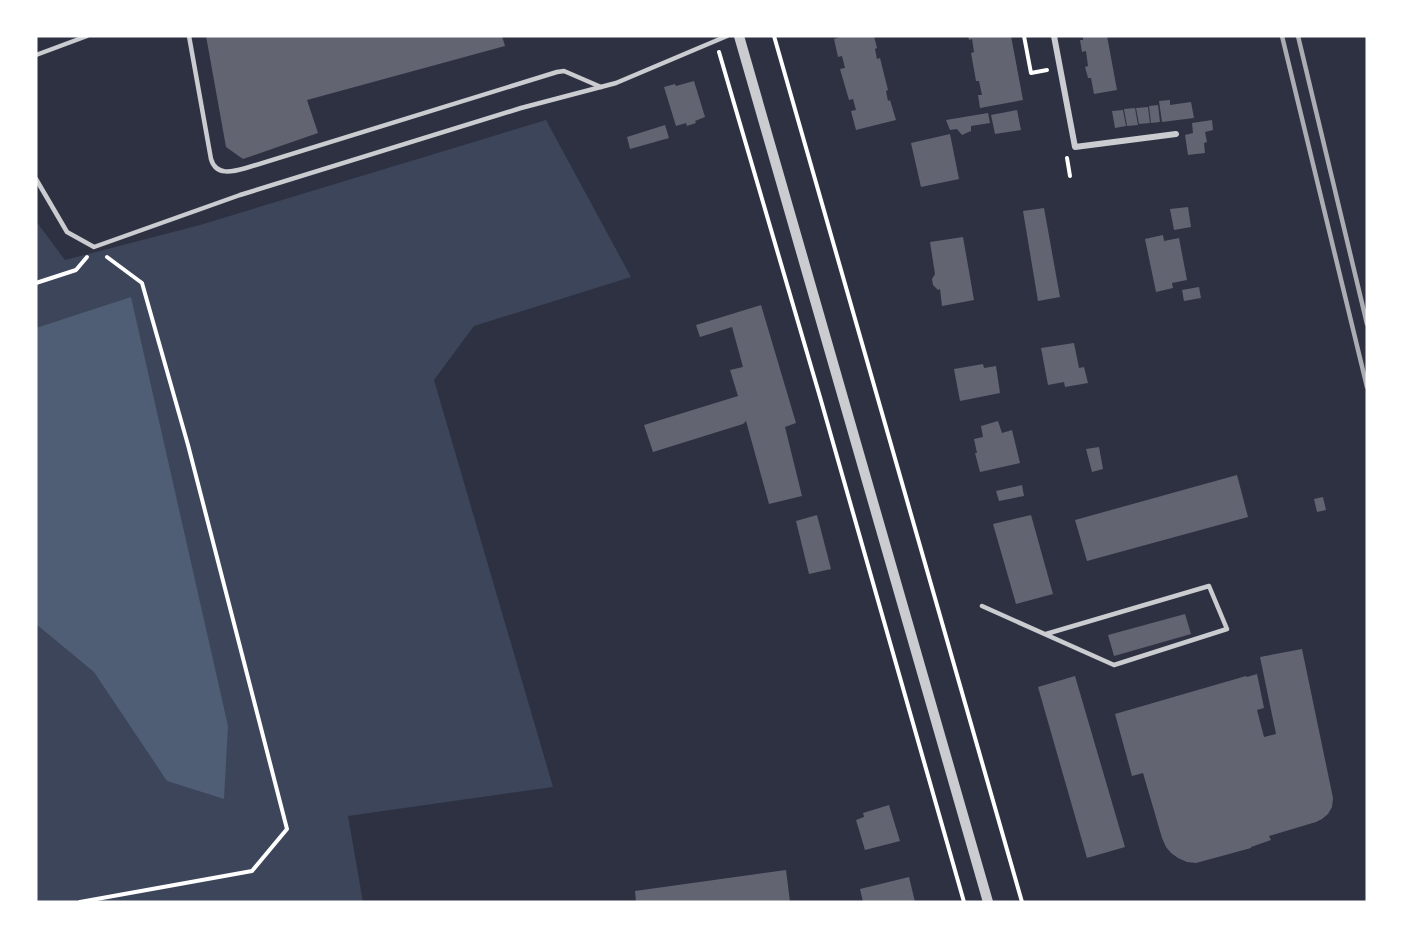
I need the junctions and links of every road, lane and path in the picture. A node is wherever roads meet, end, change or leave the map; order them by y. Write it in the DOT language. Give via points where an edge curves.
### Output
graph roads {
  1 [pos="87,36"];
  2 [pos="189,36"];
  3 [pos="727,36"];
  4 [pos="739,36"];
  5 [pos="782,36"];
  6 [pos="1024,36"];
  7 [pos="1054,36"];
  8 [pos="774,37"];
  9 [pos="716,41"];
  10 [pos="36,55"];
  11 [pos="1060,68"];
  12 [pos="603,87"];
  13 [pos="1176,134"];
  14 [pos="36,179"];
  15 [pos="94,247"];
  16 [pos="36,284"];
  17 [pos="982,606"];
  18 [pos="1046,634"];
  19 [pos="80,902"];
  20 [pos="964,902"];
  21 [pos="988,902"];
  22 [pos="1022,902"];
  1 -- 10 [label="lane"];
  2 -- 12 [label="lane" via="211,159 216,169 226,172 564,70"];
  3 -- 9 [label="lane"];
  4 -- 21 [label="street"];
  5 -- 8 [label="path"];
  6 -- 11 [label="path" via="1030,73"];
  7 -- 11 [label="street"];
  8 -- 22 [label="path"];
  9 -- 12 [label="lane"];
  9 -- 20 [label="path"];
  11 -- 13 [label="street" via="1075,147"];
  12 -- 15 [label="lane" via="521,108 240,195"];
  14 -- 15 [label="lane" via="67,232"];
  15 -- 16 [label="path" via="76,270"];
  15 -- 19 [label="path" via="142,283 287,829 252,871"];
  17 -- 18 [label="lane"];
  18 -- 18 [label="lane" via="1114,665 1227,629 1209,586"];
}
